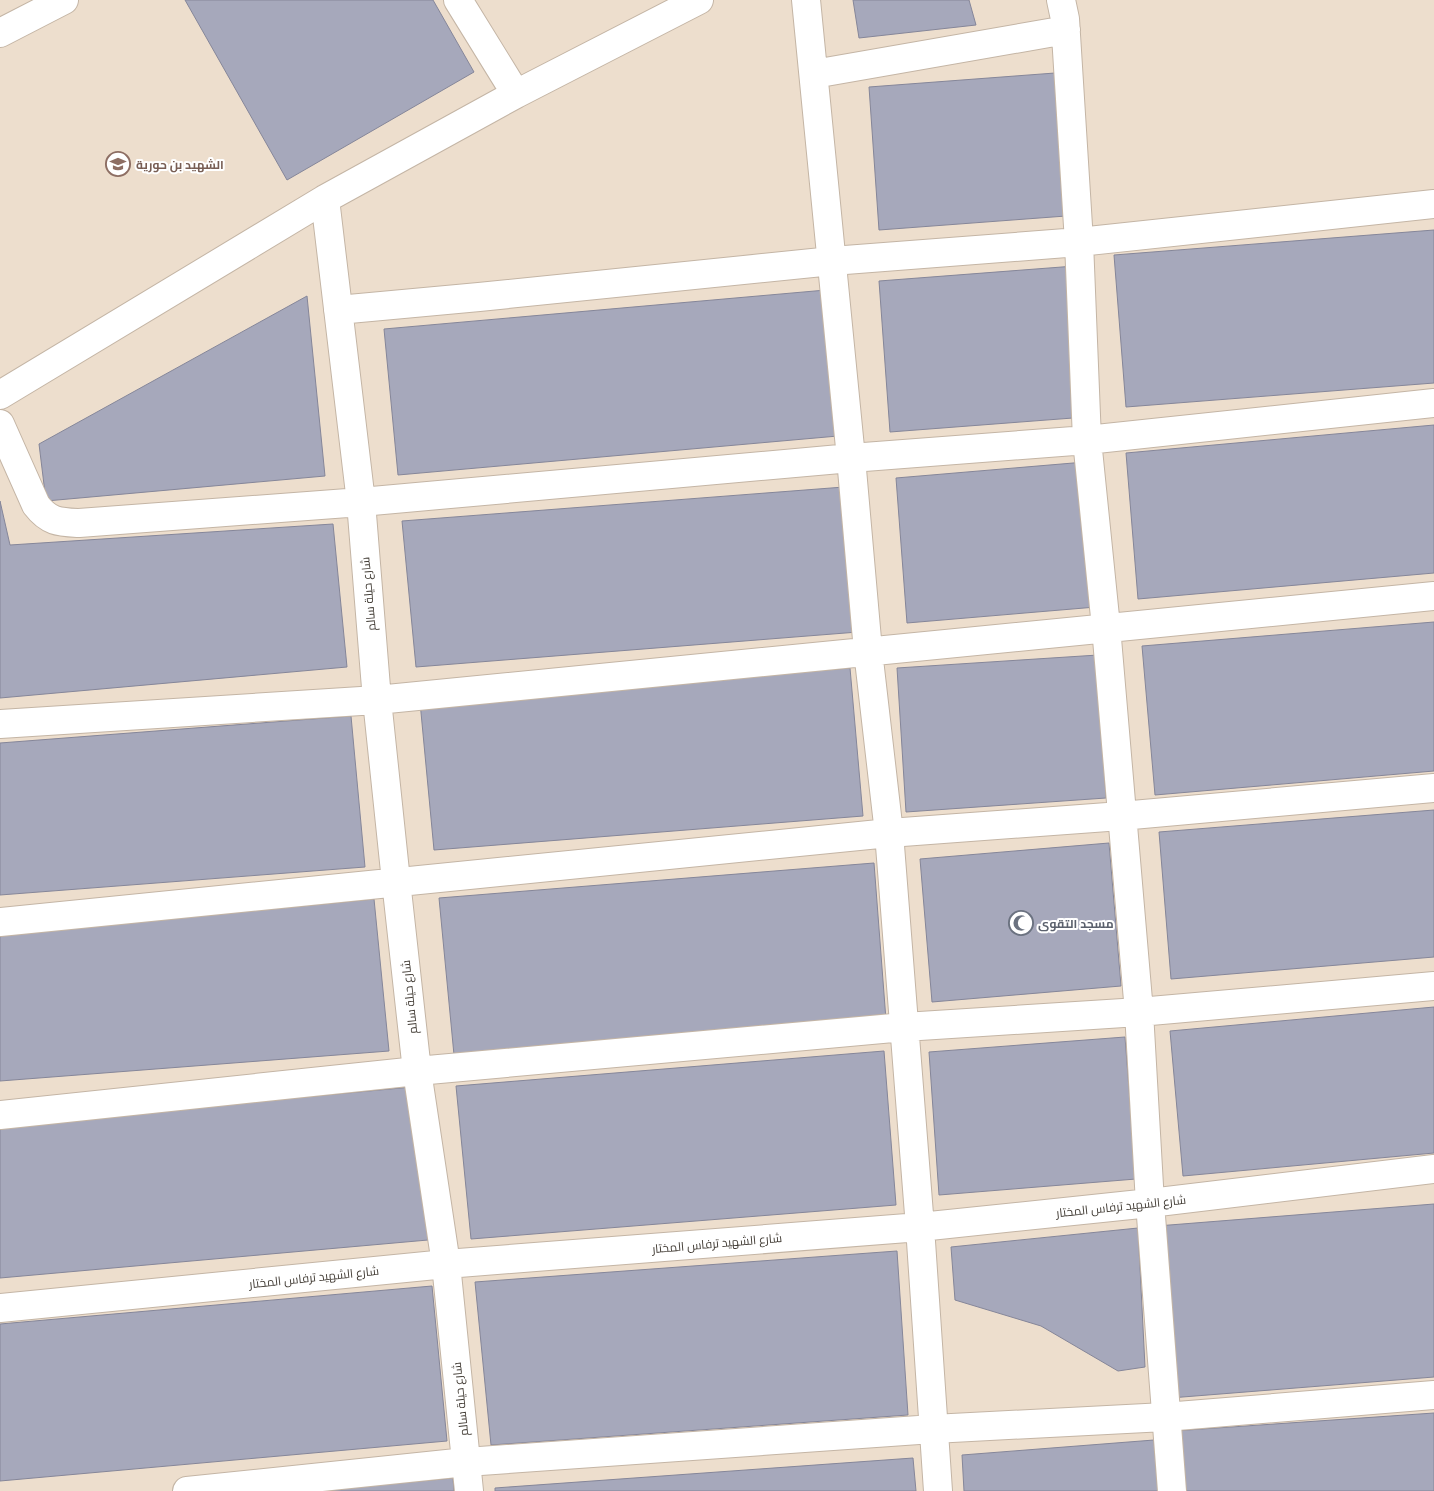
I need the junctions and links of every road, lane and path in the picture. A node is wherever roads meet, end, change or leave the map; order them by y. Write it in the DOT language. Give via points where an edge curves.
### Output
graph roads {
  1 [pos="64,0"];
  2 [pos="458,0"];
  3 [pos="699,0"];
  4 [pos="806,0"];
  5 [pos="1061,0"];
  6 [pos="1066,30"];
  7 [pos="0,34"];
  8 [pos="814,74"];
  9 [pos="516,94"];
  10 [pos="324,199"];
  11 [pos="1434,204"];
  12 [pos="1080,242"];
  13 [pos="832,260"];
  14 [pos="338,310"];
  15 [pos="0,395"];
  16 [pos="1434,403"];
  17 [pos="0,424"];
  18 [pos="1087,440"];
  19 [pos="851,458"];
  20 [pos="360,502"];
  21 [pos="1434,596"];
  22 [pos="1106,627"];
  23 [pos="868,650"];
  24 [pos="377,700"];
  25 [pos="0,724"];
  26 [pos="1434,788"];
  27 [pos="1121,816"];
  28 [pos="888,833"];
  29 [pos="396,881"];
  30 [pos="0,922"];
  31 [pos="1434,986"];
  32 [pos="1139,1012"];
  33 [pos="904,1027"];
  34 [pos="417,1071"];
  35 [pos="0,1115"];
  36 [pos="1434,1169"];
  37 [pos="1150,1203"];
  38 [pos="920,1226"];
  39 [pos="446,1264"];
  40 [pos="0,1308"];
  41 [pos="1434,1395"];
  42 [pos="1165,1417"];
  43 [pos="934,1429"];
  44 [pos="466,1462"];
  45 [pos="187,1491"];
  46 [pos="469,1491"];
  47 [pos="938,1491"];
  48 [pos="1172,1491"];
  1 -- 7 [label="street"];
  2 -- 9 [label="street"];
  3 -- 9 [label="street"];
  4 -- 8 [label="street"];
  5 -- 6 [label="street"];
  6 -- 8 [label="street"];
  6 -- 12 [label="street"];
  8 -- 13 [label="street"];
  9 -- 10 [label="street"];
  10 -- 14 [label="street, شارع حيلة سالم"];
  10 -- 15 [label="street"];
  11 -- 12 [label="street"];
  12 -- 13 [label="street"];
  12 -- 18 [label="street"];
  13 -- 14 [label="street"];
  13 -- 19 [label="street"];
  14 -- 20 [label="street, شارع حيلة سالم"];
  16 -- 18 [label="street"];
  17 -- 20 [label="street" via="36,505 51,520 79,523"];
  18 -- 19 [label="street"];
  18 -- 22 [label="street"];
  19 -- 20 [label="street"];
  19 -- 23 [label="street"];
  20 -- 24 [label="street, شارع حيلة سالم"];
  21 -- 22 [label="street"];
  22 -- 23 [label="street"];
  22 -- 27 [label="street"];
  23 -- 24 [label="street"];
  23 -- 28 [label="street"];
  24 -- 25 [label="street"];
  24 -- 29 [label="street, شارع حيلة سالم"];
  26 -- 27 [label="street"];
  27 -- 28 [label="street"];
  27 -- 32 [label="street"];
  28 -- 29 [label="street"];
  28 -- 33 [label="street"];
  29 -- 30 [label="street"];
  29 -- 34 [label="street, شارع حيلة سالم"];
  31 -- 32 [label="street"];
  32 -- 33 [label="street"];
  32 -- 37 [label="street"];
  33 -- 34 [label="street"];
  33 -- 38 [label="street"];
  34 -- 35 [label="street"];
  34 -- 39 [label="street, شارع حيلة سالم"];
  36 -- 37 [label="street, شارع الشهيد ترفاس المختار"];
  37 -- 38 [label="street, شارع الشهيد ترفاس المختار"];
  37 -- 42 [label="street"];
  38 -- 39 [label="street, شارع الشهيد ترفاس المختار"];
  38 -- 43 [label="street"];
  39 -- 40 [label="street, شارع الشهيد ترفاس المختار"];
  39 -- 44 [label="street, شارع حيلة سالم"];
  41 -- 42 [label="street"];
  42 -- 43 [label="street"];
  42 -- 48 [label="street"];
  43 -- 44 [label="street"];
  43 -- 47 [label="street"];
  44 -- 45 [label="street"];
  44 -- 46 [label="street, شارع حيلة سالم"];
}
